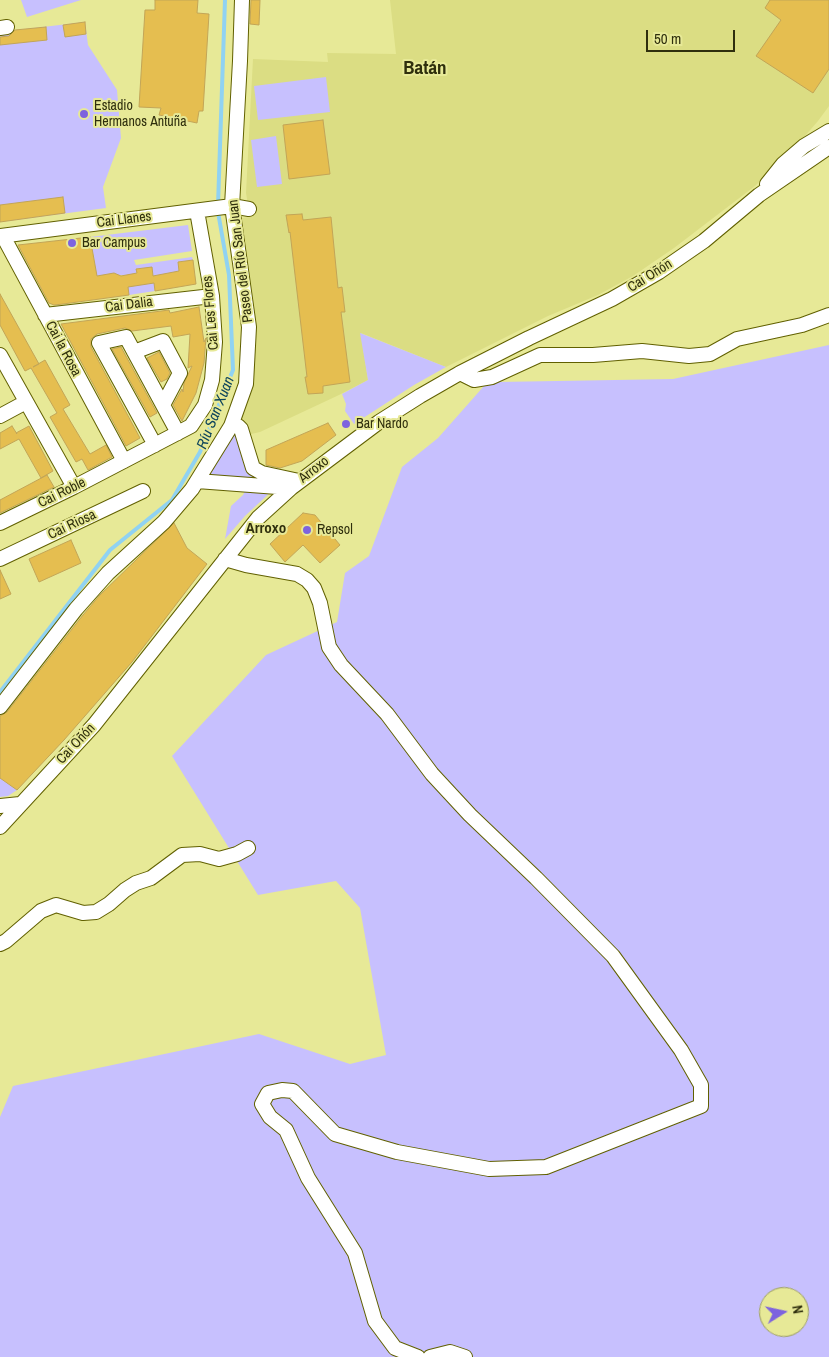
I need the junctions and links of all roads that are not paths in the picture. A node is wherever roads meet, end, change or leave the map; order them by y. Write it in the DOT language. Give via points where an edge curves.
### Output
graph roads {
  1 [pos="242,0"];
  2 [pos="829,131"];
  3 [pos="829,138"];
  4 [pos="804,146"];
  5 [pos="829,147"];
  6 [pos="829,153"];
  7 [pos="790,174"];
  8 [pos="759,195"];
  9 [pos="232,206"];
  10 [pos="249,209"];
  11 [pos="197,211"];
  12 [pos="1,236"];
  13 [pos="212,296"];
  14 [pos="829,315"];
  15 [pos="45,316"];
  16 [pos="529,338"];
  17 [pos="134,352"];
  18 [pos="0,355"];
  19 [pos="460,373"];
  20 [pos="26,402"];
  21 [pos="163,405"];
  22 [pos="0,416"];
  23 [pos="231,426"];
  24 [pos="178,433"];
  25 [pos="153,446"];
  26 [pos="124,461"];
  27 [pos="197,481"];
  28 [pos="295,484"];
  29 [pos="74,488"];
  30 [pos="143,491"];
  31 [pos="0,523"];
  32 [pos="0,558"];
  33 [pos="225,559"];
  34 [pos="148,659"];
  35 [pos="0,707"];
  36 [pos="20,804"];
  37 [pos="0,806"];
  38 [pos="0,827"];
  39 [pos="248,848"];
  40 [pos="0,944"];
  41 [pos="418,1357"];
  42 [pos="430,1357"];
  43 [pos="465,1357"];
  1 -- 9 [label="street, Paseo del Río San Juan"];
  2 -- 4 [label="street"];
  3 -- 4 [label="street" via="815,147"];
  4 -- 8 [label="street" via="783,164"];
  5 -- 7 [label="street"];
  6 -- 7 [label="street"];
  7 -- 8 [label="street"];
  8 -- 16 [label="street, Cai Oñón" via="704,241 659,272 612,299"];
  9 -- 10 [label="street, Cai Llanes"];
  9 -- 11 [label="street, Cai Llanes"];
  9 -- 23 [label="street, Paseo del Río San Juan" via="249,327 246,384"];
  11 -- 12 [label="street, Cai Llanes"];
  11 -- 13 [label="street, Cai Les Flores"];
  12 -- 15 [label="street, Cai la Rosa"];
  13 -- 15 [label="street, Cai Dalia"];
  13 -- 24 [label="street, Cai Les Flores" via="215,342 212,380 205,405 191,426"];
  14 -- 19 [label="street" via="802,326 738,339 710,354 689,356 642,351 540,355 492,377 474,380"];
  15 -- 26 [label="street, Cai la Rosa"];
  16 -- 19 [label="street, Arroxo"];
  17 -- 21 [label="street"];
  17 -- 21 [label="street" via="163,342 180,374"];
  17 -- 25 [label="street" via="126,338 99,343"];
  18 -- 20 [label="street"];
  19 -- 28 [label="street, Arroxo" via="378,422"];
  20 -- 22 [label="street"];
  20 -- 29 [label="street"];
  21 -- 24 [label="street"];
  23 -- 27 [label="street, Paseo del Río San Juan"];
  23 -- 28 [label="street" via="241,428 253,468"];
  24 -- 25 [label="street, Cai Les Flores"];
  25 -- 26 [label="street, Cai Les Flores"];
  26 -- 29 [label="street, Cai Roble"];
  27 -- 28 [label="street"];
  27 -- 35 [label="street, Paseo del Río San Juan" via="164,522 108,573 82,602"];
  28 -- 33 [label="street, Arroxo" via="258,518"];
  29 -- 31 [label="street, Cai Roble"];
  30 -- 32 [label="street, Cai Riosa"];
  33 -- 34 [label="street, Arroxo"];
  33 -- 41 [label="street" via="297,574 307,580 314,588 330,647 341,665 387,714 432,774 470,815 613,956 681,1050 701,1085 701,1106 546,1167 489,1169 397,1152 335,1134 293,1091 268,1093 262,1104 270,1117 286,1130 308,1178 355,1253 375,1321 395,1348"];
  34 -- 36 [label="street, Cai Oñón" via="94,725"];
  36 -- 37 [label="street"];
  36 -- 38 [label="street, Cai Oñón"];
  39 -- 40 [label="street" via="219,859 200,854 182,855 96,912 83,913 56,905 41,911"];
  42 -- 43 [label="street" via="450,1352"];
}
